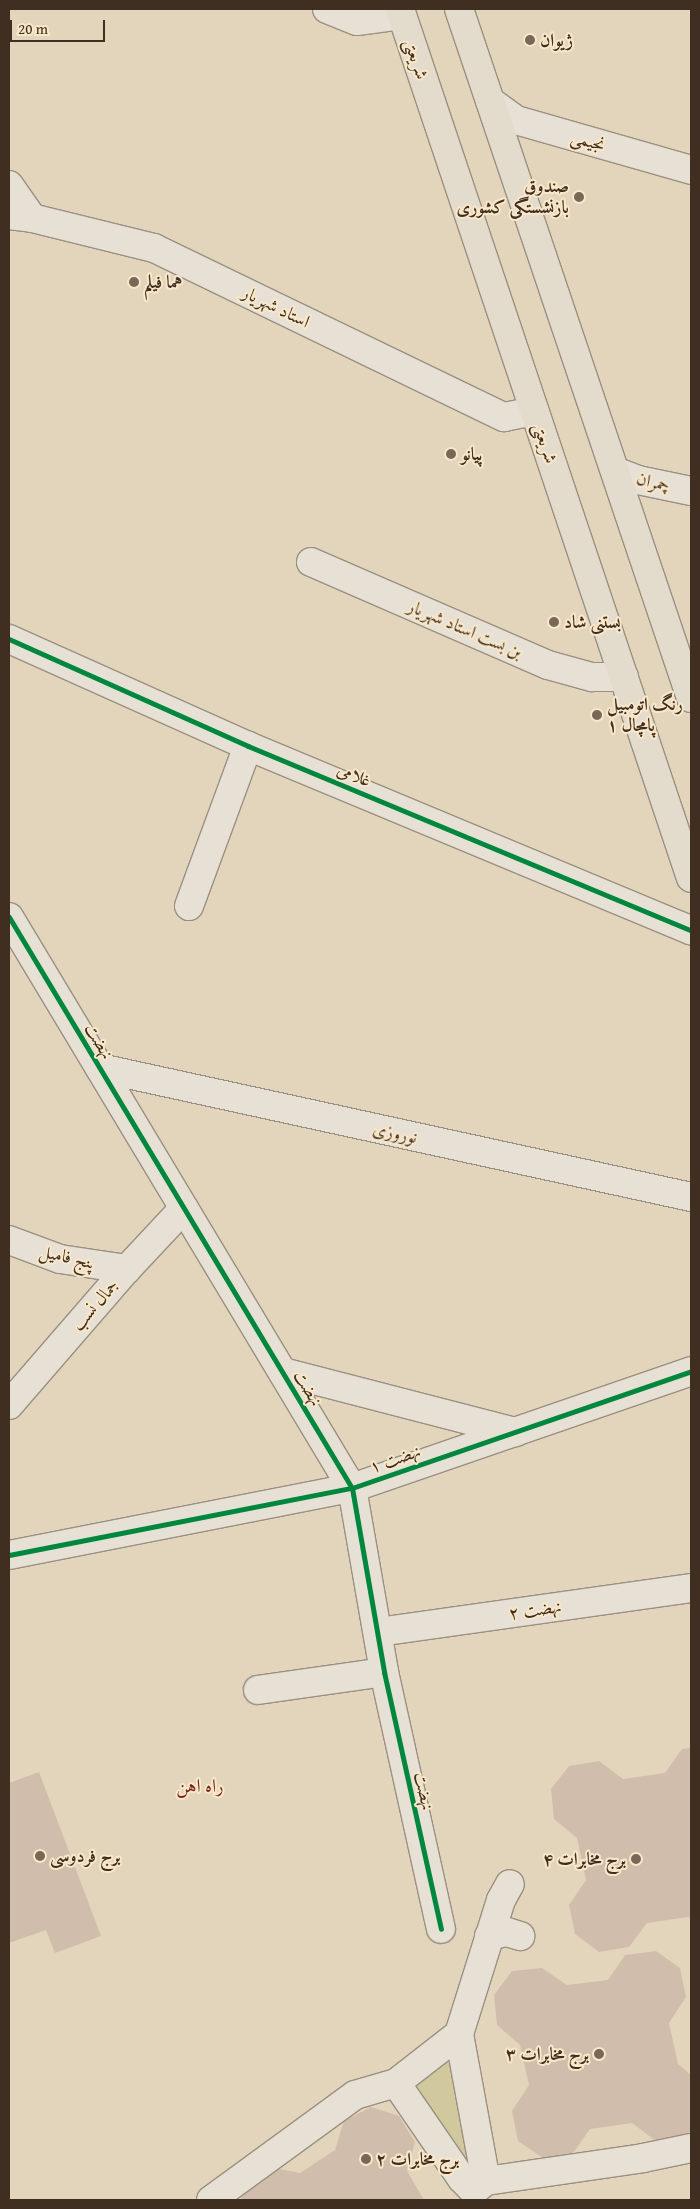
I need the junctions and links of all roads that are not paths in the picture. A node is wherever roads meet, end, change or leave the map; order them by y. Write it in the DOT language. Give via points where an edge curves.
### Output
graph roads {
  1 [pos="327,9"];
  2 [pos="459,9"];
  3 [pos="401,12"];
  4 [pos="490,101"];
  5 [pos="691,170"];
  6 [pos="9,185"];
  7 [pos="21,216"];
  8 [pos="534,411"];
  9 [pos="615,471"];
  10 [pos="691,491"];
  11 [pos="311,562"];
  12 [pos="9,639"];
  13 [pos="624,677"];
  14 [pos="691,698"];
  15 [pos="248,746"];
  16 [pos="691,878"];
  17 [pos="189,906"];
  18 [pos="9,918"];
  19 [pos="691,930"];
  20 [pos="100,1068"];
  21 [pos="691,1197"];
  22 [pos="184,1208"];
  23 [pos="9,1240"];
  24 [pos="127,1269"];
  25 [pos="691,1371"];
  26 [pos="283,1372"];
  27 [pos="9,1405"];
  28 [pos="515,1432"];
  29 [pos="352,1488"];
  30 [pos="9,1555"];
  31 [pos="691,1588"];
  32 [pos="378,1632"];
  33 [pos="384,1672"];
  34 [pos="258,1690"];
  35 [pos="510,1884"];
  36 [pos="441,1929"];
  37 [pos="489,1936"];
  38 [pos="520,1936"];
  39 [pos="459,2034"];
  40 [pos="396,2083"];
  41 [pos="691,2148"];
  42 [pos="482,2190"];
  43 [pos="211,2200"];
  1 -- 3 [label="street" via="357,21"];
  2 -- 4 [label="main road"];
  3 -- 8 [label="main road, شریعتی"];
  4 -- 5 [label="street, نجیمی" via="516,120"];
  4 -- 9 [label="main road"];
  6 -- 7 [label="street"];
  7 -- 8 [label="street, استاد شهریار" via="154,248 504,417"];
  8 -- 13 [label="main road, شریعتی"];
  9 -- 10 [label="street, چمران" via="638,480"];
  9 -- 14 [label="main road"];
  11 -- 13 [label="street, بن بست استاد شهریار" via="548,665 592,677"];
  12 -- 15 [label="street, غلامی"];
  13 -- 16 [label="main road, شریعتی"];
  15 -- 17 [label="street"];
  15 -- 19 [label="street, غلامی"];
  18 -- 20 [label="street, نهضت"];
  20 -- 21 [label="street, نوروزی"];
  20 -- 22 [label="street, نهضت"];
  22 -- 24 [label="street, جمال نسب"];
  22 -- 26 [label="street, نهضت"];
  23 -- 24 [label="street, پنج فامیل" via="60,1259"];
  24 -- 27 [label="street, جمال نسب"];
  25 -- 28 [label="street, نهضت ۱"];
  26 -- 28 [label="street"];
  26 -- 29 [label="street, نهضت"];
  28 -- 29 [label="street, نهضت ۱"];
  29 -- 30 [label="street, نهضت ۱"];
  29 -- 32 [label="street, نهضت"];
  31 -- 32 [label="street, نهضت ۲"];
  32 -- 33 [label="street, نهضت"];
  33 -- 34 [label="street"];
  33 -- 36 [label="street, نهضت"];
  35 -- 37 [label="street"];
  37 -- 38 [label="street" via="507,1932"];
  37 -- 39 [label="street"];
  39 -- 40 [label="street"];
  39 -- 42 [label="street"];
  40 -- 42 [label="street" via="462,2179 470,2187"];
  40 -- 43 [label="street" via="356,2095"];
  41 -- 42 [label="street"];
}
